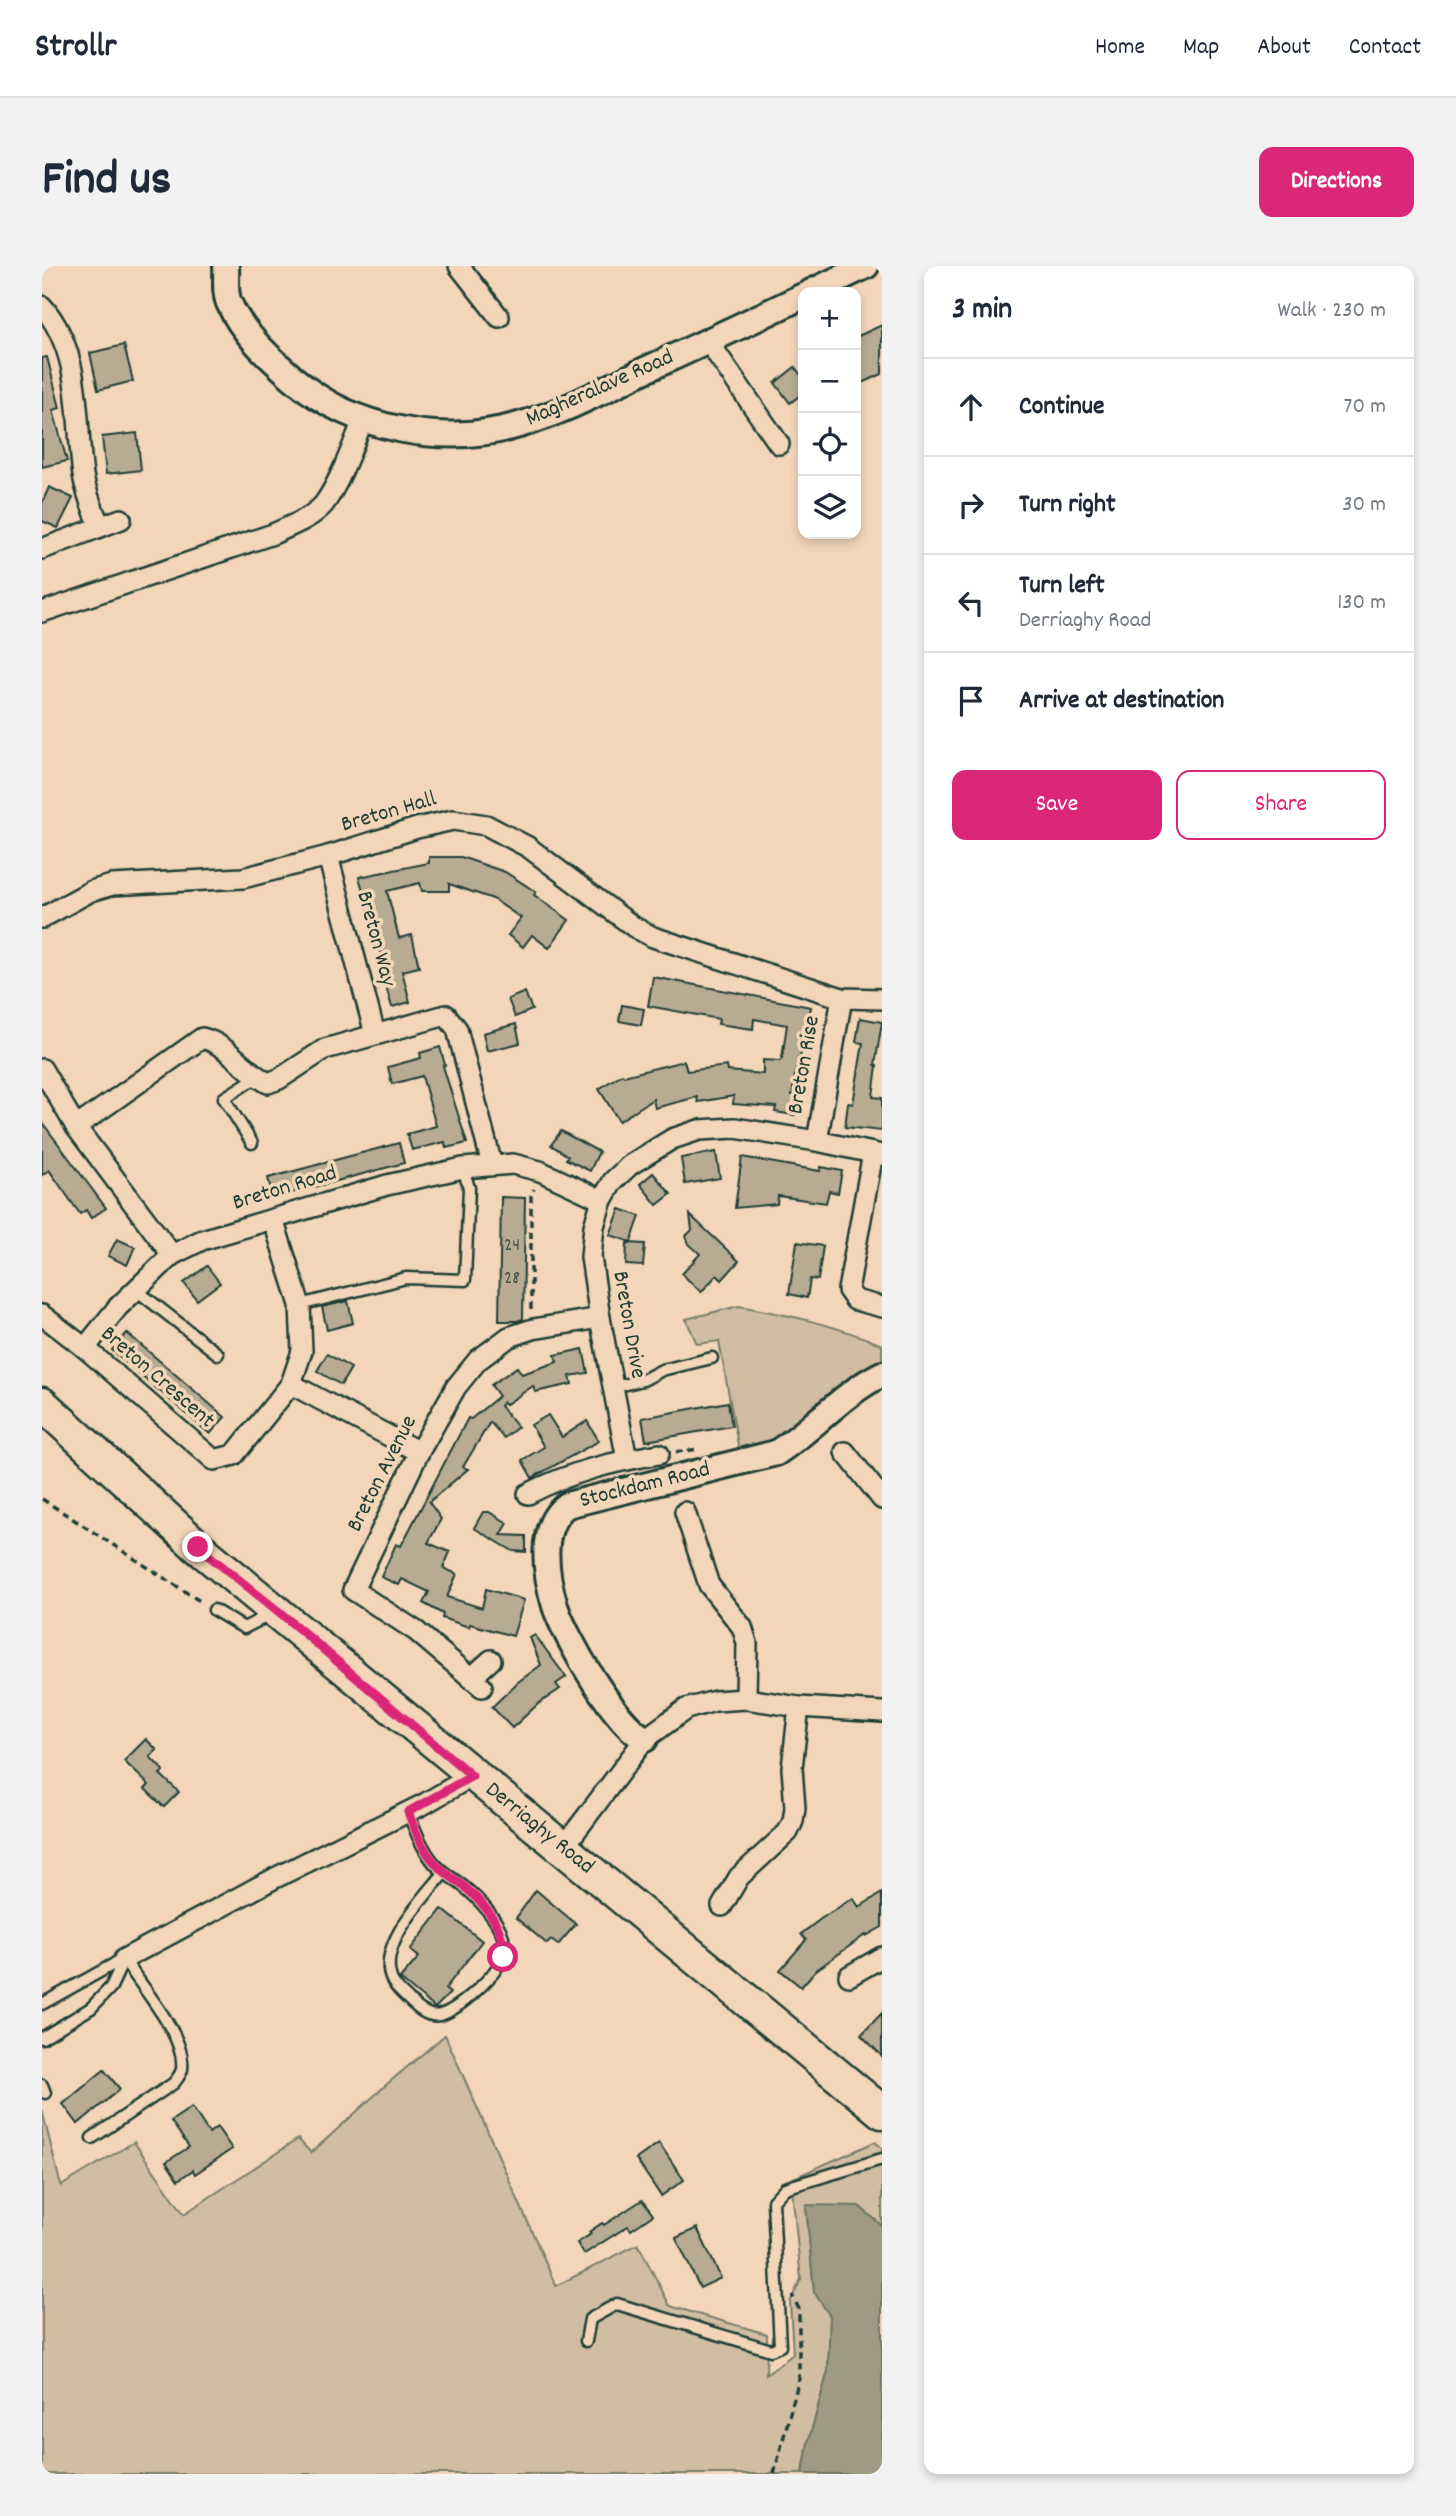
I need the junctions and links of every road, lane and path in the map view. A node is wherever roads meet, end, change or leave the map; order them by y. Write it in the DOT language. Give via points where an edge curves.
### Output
graph roads {
  1 [pos="226,266"];
  2 [pos="459,266"];
  3 [pos="866,266"];
  4 [pos="822,287"];
  5 [pos="798,298"];
  6 [pos="42,306"];
  7 [pos="499,317"];
  8 [pos="708,341"];
  9 [pos="363,420"];
  10 [pos="779,444"];
  11 [pos="121,519"];
  12 [pos="100,526"];
  13 [pos="42,549"];
  14 [pos="42,612"];
  15 [pos="328,856"];
  16 [pos="42,918"];
  17 [pos="842,998"];
  18 [pos="882,999"];
  19 [pos="375,1034"];
  20 [pos="42,1069"];
  21 [pos="257,1077"];
  22 [pos="76,1127"];
  23 [pos="817,1141"];
  24 [pos="252,1143"];
  25 [pos="878,1154"];
  26 [pos="492,1165"];
  27 [pos="463,1168"];
  28 [pos="540,1171"];
  29 [pos="602,1200"];
  30 [pos="273,1219"];
  31 [pos="172,1255"];
  32 [pos="135,1289"];
  33 [pos="300,1305"];
  34 [pos="882,1307"];
  35 [pos="42,1315"];
  36 [pos="600,1318"];
  37 [pos="534,1329"];
  38 [pos="85,1348"];
  39 [pos="218,1354"];
  40 [pos="712,1358"];
  41 [pos="882,1374"];
  42 [pos="291,1384"];
  43 [pos="614,1387"];
  44 [pos="42,1404"];
  45 [pos="701,1448"];
  46 [pos="419,1452"];
  47 [pos="845,1452"];
  48 [pos="659,1454"];
  49 [pos="627,1460"];
  50 [pos="527,1494"];
  51 [pos="42,1499"];
  52 [pos="882,1499"];
  53 [pos="685,1512"];
  54 [pos="214,1610"];
  55 [pos="278,1611"];
  56 [pos="491,1660"];
  57 [pos="746,1699"];
  58 [pos="799,1707"];
  59 [pos="882,1712"];
  60 [pos="645,1739"];
  61 [pos="472,1776"];
  62 [pos="408,1812"];
  63 [pos="563,1848"];
  64 [pos="444,1873"];
  65 [pos="722,1906"];
  66 [pos="882,1957"];
  67 [pos="124,1959"];
  68 [pos="849,1976"];
  69 [pos="42,2004"];
  70 [pos="42,2038"];
  71 [pos="882,2112"];
  72 [pos="92,2138"];
  73 [pos="882,2159"];
  74 [pos="776,2265"];
  75 [pos="586,2341"];
  76 [pos="774,2474"];
  1 -- 9 [label="street, Magheralave Road" via="229,303 262,349 311,392"];
  2 -- 7 [label="street"];
  3 -- 4 [label="street"];
  5 -- 8 [label="street, Magheralave Road"];
  6 -- 12 [label="street" via="67,350 77,391 84,478"];
  8 -- 9 [label="street, Magheralave Road" via="516,426 436,433"];
  8 -- 10 [label="street"];
  9 -- 14 [label="street" via="323,504 304,520"];
  11 -- 12 [label="street"];
  12 -- 13 [label="street"];
  15 -- 16 [label="street, Breton Hall" via="243,878 111,884"];
  15 -- 17 [label="street, Breton Hall" via="453,820 486,825 528,847 653,937"];
  15 -- 19 [label="street, Breton Way"];
  17 -- 18 [label="street, Breton Hall"];
  17 -- 23 [label="street, Breton Rise"];
  19 -- 21 [label="street" via="325,1049 279,1079 268,1083"];
  19 -- 26 [label="street" via="446,1015 457,1029"];
  20 -- 22 [label="street"];
  21 -- 22 [label="street" via="214,1040 202,1038"];
  21 -- 24 [label="lane" via="224,1098"];
  22 -- 31 [label="street"];
  23 -- 25 [label="street"];
  23 -- 29 [label="street" via="735,1128 699,1130 672,1139 630,1165"];
  25 -- 34 [label="street" via="848,1290 855,1300"];
  26 -- 27 [label="street, Breton Road"];
  26 -- 28 [label="street, Breton Road" via="513,1164"];
  27 -- 30 [label="street, Breton Road"];
  27 -- 33 [label="lane" via="469,1188 465,1280 406,1278"];
  28 -- 29 [label="street, Breton Road"];
  28 -- 37 [label="path" via="531,1196"];
  29 -- 36 [label="street, Breton Drive" via="591,1257"];
  30 -- 31 [label="street, Breton Road" via="202,1240"];
  30 -- 33 [label="street, Breton Crescent"];
  31 -- 32 [label="street, Breton Road"];
  32 -- 38 [label="street, Breton Road"];
  32 -- 39 [label="lane"];
  33 -- 42 [label="street, Breton Crescent" via="302,1350"];
  35 -- 38 [label="street, Breton Crescent"];
  36 -- 37 [label="street, Breton Avenue"];
  36 -- 43 [label="street, Breton Drive"];
  37 -- 46 [label="street, Breton Avenue" via="509,1337 478,1360 456,1387"];
  38 -- 42 [label="street, Breton Crescent" via="214,1460 234,1455"];
  40 -- 43 [label="lane"];
  41 -- 60 [label="street, Stockdam Road" via="850,1392 776,1453 566,1505 557,1512 547,1547 556,1607 601,1693 618,1716"];
  42 -- 46 [label="street"];
  43 -- 49 [label="street, Breton Drive"];
  44 -- 55 [label="main road, Derriaghy Road" via="198,1547"];
  45 -- 48 [label="path"];
  46 -- 56 [label="street, Breton Avenue" via="354,1590 416,1631 476,1683"];
  47 -- 52 [label="street"];
  48 -- 49 [label="street"];
  49 -- 50 [label="street" via="582,1470"];
  51 -- 54 [label="path"];
  53 -- 57 [label="street" via="709,1585 745,1635"];
  54 -- 55 [label="lane" via="244,1628"];
  55 -- 61 [label="main road, Derriaghy Road"];
  57 -- 58 [label="street"];
  57 -- 60 [label="street" via="686,1709"];
  58 -- 59 [label="street"];
  58 -- 65 [label="street" via="792,1768 793,1821 788,1832 739,1877"];
  60 -- 63 [label="street"];
  61 -- 62 [label="street"];
  61 -- 63 [label="main road, Derriaghy Road"];
  62 -- 64 [label="lane" via="426,1851"];
  62 -- 67 [label="street"];
  63 -- 71 [label="main road, Derriaghy Road"];
  64 -- 64 [label="lane" via="465,1888 495,1922 504,1950 499,1965 468,1997 435,2015 413,2004 394,1984 388,1966 394,1941"];
  66 -- 68 [label="street"];
  67 -- 69 [label="lane"];
  67 -- 70 [label="lane" via="111,1987 91,2008"];
  67 -- 72 [label="lane" via="160,2009 179,2052 181,2073 174,2083"];
  73 -- 74 [label="lane" via="785,2188 774,2201"];
  74 -- 75 [label="lane" via="780,2346 771,2350 617,2304 590,2319"];
  74 -- 76 [label="path" via="799,2309 799,2379"];
}
